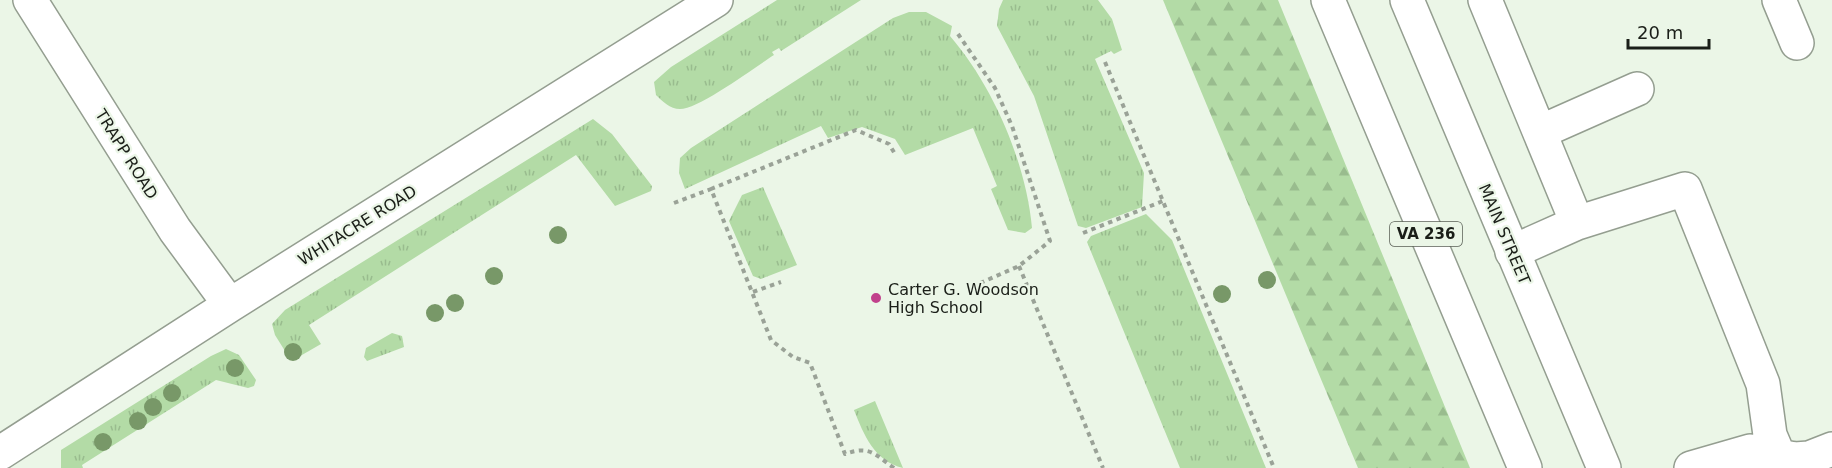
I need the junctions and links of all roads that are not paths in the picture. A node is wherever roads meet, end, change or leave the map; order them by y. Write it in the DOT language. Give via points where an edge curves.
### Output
graph roads {
  1 [pos="30,0"];
  2 [pos="716,0"];
  3 [pos="1328,0"];
  4 [pos="1407,0"];
  5 [pos="1485,0"];
  6 [pos="1779,0"];
  7 [pos="1797,43"];
  8 [pos="1637,89"];
  9 [pos="1540,132"];
  10 [pos="1577,223"];
  11 [pos="1512,252"];
  12 [pos="230,305"];
  13 [pos="1832,449"];
  14 [pos="0,453"];
  15 [pos="1781,461"];
  16 [pos="1525,468"];
  17 [pos="1604,468"];
  18 [pos="1691,468"];
  1 -- 12 [label="street, TRAPP ROAD" via="175,230"];
  2 -- 12 [label="street, WHITACRE ROAD"];
  3 -- 16 [label="street, VA 236"];
  4 -- 11 [label="street, MAIN STREET"];
  5 -- 9 [label="street"];
  6 -- 7 [label="street"];
  8 -- 9 [label="street"];
  9 -- 10 [label="street"];
  10 -- 11 [label="street"];
  10 -- 15 [label="street" via="1685,189 1764,384 1770,435"];
  11 -- 17 [label="street, MAIN STREET"];
  12 -- 14 [label="street, WHITACRE ROAD"];
  13 -- 15 [label="street" via="1809,458"];
  15 -- 18 [label="street" via="1750,451"];
}
